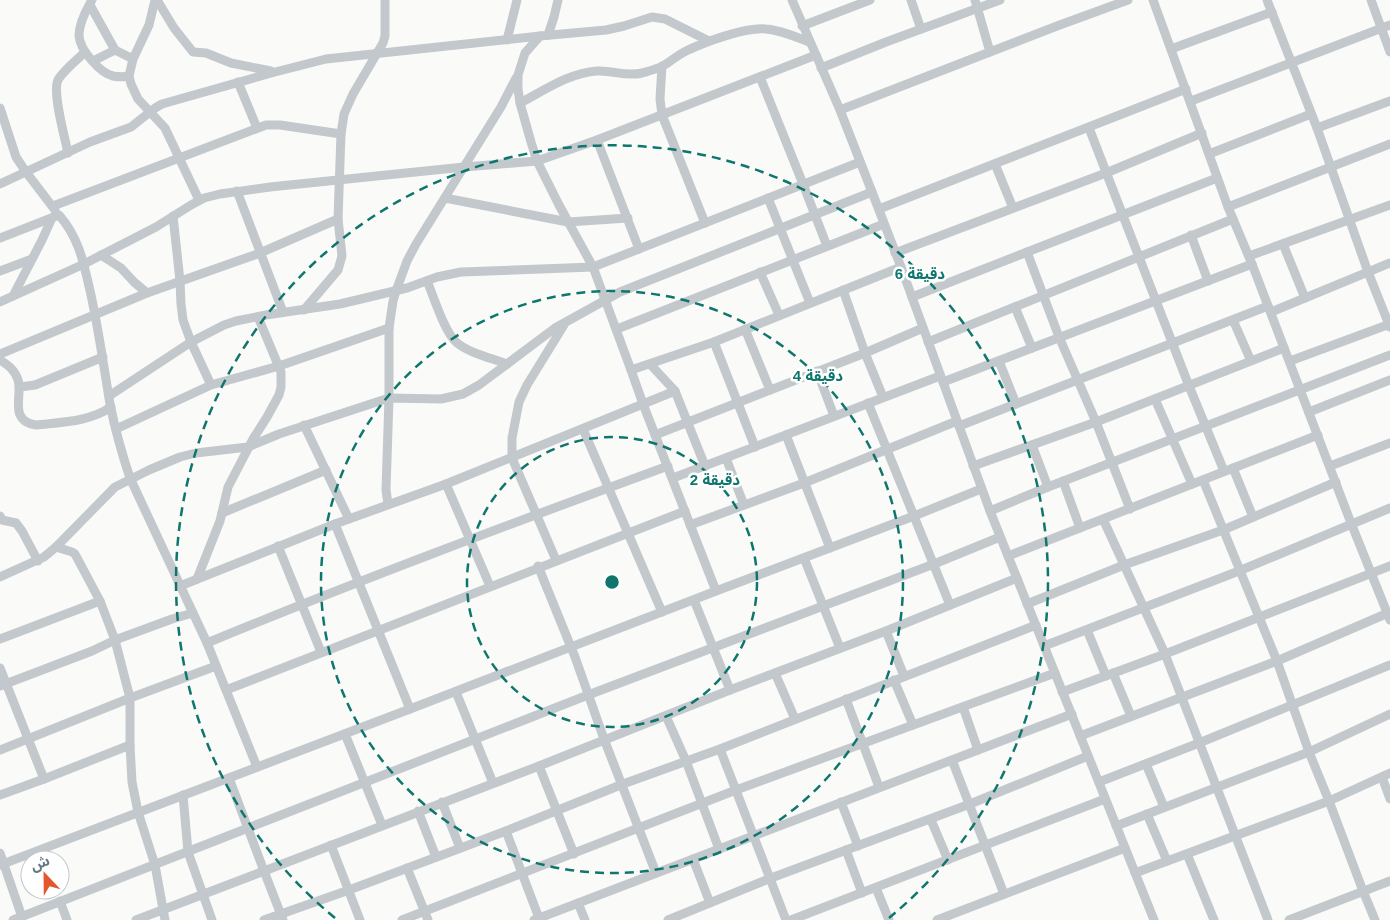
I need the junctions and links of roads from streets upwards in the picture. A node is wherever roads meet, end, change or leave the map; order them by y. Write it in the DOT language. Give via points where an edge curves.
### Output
graph roads {
  1 [pos="156,0"];
  2 [pos="385,0"];
  3 [pos="517,0"];
  4 [pos="558,0"];
  5 [pos="792,0"];
  6 [pos="843,0"];
  7 [pos="870,0"];
  8 [pos="911,0"];
  9 [pos="1000,0"];
  10 [pos="1128,0"];
  11 [pos="1153,0"];
  12 [pos="1267,0"];
  13 [pos="1371,0"];
  14 [pos="91,2"];
  15 [pos="976,4"];
  16 [pos="844,10"];
  17 [pos="1272,12"];
  18 [pos="802,26"];
  19 [pos="1386,27"];
  20 [pos="921,29"];
  21 [pos="544,36"];
  22 [pos="507,40"];
  23 [pos="710,41"];
  24 [pos="810,42"];
  25 [pos="1171,48"];
  26 [pos="115,50"];
  27 [pos="85,52"];
  28 [pos="990,52"];
  29 [pos="1390,52"];
  30 [pos="378,53"];
  31 [pos="816,56"];
  32 [pos="134,59"];
  33 [pos="93,61"];
  34 [pos="1291,62"];
  35 [pos="662,66"];
  36 [pos="822,68"];
  37 [pos="274,72"];
  38 [pos="518,75"];
  39 [pos="129,76"];
  40 [pos="760,77"];
  41 [pos="238,82"];
  42 [pos="1186,89"];
  43 [pos="1191,101"];
  44 [pos="1390,101"];
  45 [pos="520,103"];
  46 [pos="0,108"];
  47 [pos="840,110"];
  48 [pos="149,112"];
  49 [pos="1311,114"];
  50 [pos="662,115"];
  51 [pos="3,127"];
  52 [pos="257,128"];
  53 [pos="1088,128"];
  54 [pos="1316,128"];
  55 [pos="1202,133"];
  56 [pos="341,134"];
  57 [pos="597,140"];
  58 [pos="1390,144"];
  59 [pos="68,153"];
  60 [pos="1209,154"];
  61 [pos="180,158"];
  62 [pos="537,161"];
  63 [pos="860,162"];
  64 [pos="995,164"];
  65 [pos="464,167"];
  66 [pos="1331,167"];
  67 [pos="26,172"];
  68 [pos="1106,173"];
  69 [pos="1217,178"];
  70 [pos="340,180"];
  71 [pos="0,184"];
  72 [pos="804,184"];
  73 [pos="238,191"];
  74 [pos="872,192"];
  75 [pos="445,198"];
  76 [pos="768,198"];
  77 [pos="199,200"];
  78 [pos="53,206"];
  79 [pos="1390,206"];
  80 [pos="1228,207"];
  81 [pos="1013,208"];
  82 [pos="879,209"];
  83 [pos="815,214"];
  84 [pos="1123,215"];
  85 [pos="56,216"];
  86 [pos="173,216"];
  87 [pos="628,218"];
  88 [pos="1233,219"];
  89 [pos="338,220"];
  90 [pos="1351,220"];
  91 [pos="568,222"];
  92 [pos="705,223"];
  93 [pos="884,224"];
  94 [pos="780,228"];
  95 [pos="1191,235"];
  96 [pos="0,238"];
  97 [pos="1283,244"];
  98 [pos="827,246"];
  99 [pos="639,249"];
  100 [pos="1027,252"];
  101 [pos="260,253"];
  102 [pos="896,253"];
  103 [pos="101,255"];
  104 [pos="1139,256"];
  105 [pos="32,258"];
  106 [pos="793,259"];
  107 [pos="1251,260"];
  108 [pos="1390,263"];
  109 [pos="84,264"];
  110 [pos="901,266"];
  111 [pos="593,267"];
  112 [pos="0,271"];
  113 [pos="760,272"];
  114 [pos="1368,272"];
  115 [pos="180,281"];
  116 [pos="427,281"];
  117 [pos="1208,281"];
  118 [pos="844,290"];
  119 [pos="396,291"];
  120 [pos="147,293"];
  121 [pos="12,296"];
  122 [pos="1043,296"];
  123 [pos="912,297"];
  124 [pos="1305,298"];
  125 [pos="605,300"];
  126 [pos="1157,301"];
  127 [pos="0,302"];
  128 [pos="810,303"];
  129 [pos="1015,307"];
  130 [pos="1270,309"];
  131 [pos="304,310"];
  132 [pos="283,312"];
  133 [pos="95,314"];
  134 [pos="778,315"];
  135 [pos="258,317"];
  136 [pos="1233,320"];
  137 [pos="565,322"];
  138 [pos="1390,325"];
  139 [pos="389,328"];
  140 [pos="923,328"];
  141 [pos="617,329"];
  142 [pos="745,329"];
  143 [pos="1059,337"];
  144 [pos="191,342"];
  145 [pos="714,342"];
  146 [pos="928,342"];
  147 [pos="1173,343"];
  148 [pos="1032,348"];
  149 [pos="1284,348"];
  150 [pos="865,353"];
  151 [pos="0,354"];
  152 [pos="1390,355"];
  153 [pos="103,357"];
  154 [pos="0,360"];
  155 [pos="999,360"];
  156 [pos="1251,361"];
  157 [pos="1290,361"];
  158 [pos="507,364"];
  159 [pos="650,364"];
  160 [pos="280,366"];
  161 [pos="632,370"];
  162 [pos="817,371"];
  163 [pos="941,379"];
  164 [pos="1078,380"];
  165 [pos="1390,380"];
  166 [pos="211,385"];
  167 [pos="1189,386"];
  168 [pos="20,387"];
  169 [pos="1300,389"];
  170 [pos="770,390"];
  171 [pos="676,392"];
  172 [pos="109,396"];
  173 [pos="883,397"];
  174 [pos="389,398"];
  175 [pos="1155,399"];
  176 [pos="738,402"];
  177 [pos="868,403"];
  178 [pos="643,404"];
  179 [pos="1016,404"];
  180 [pos="111,407"];
  181 [pos="1309,412"];
  182 [pos="834,416"];
  183 [pos="687,422"];
  184 [pos="1096,422"];
  185 [pos="958,423"];
  186 [pos="304,425"];
  187 [pos="1206,427"];
  188 [pos="116,429"];
  189 [pos="583,429"];
  190 [pos="656,435"];
  191 [pos="786,435"];
  192 [pos="1318,435"];
  193 [pos="1173,439"];
  194 [pos="1390,443"];
  195 [pos="1032,445"];
  196 [pos="248,447"];
  197 [pos="755,447"];
  198 [pos="888,449"];
  199 [pos="512,458"];
  200 [pos="726,458"];
  201 [pos="1112,462"];
  202 [pos="668,466"];
  203 [pos="705,466"];
  204 [pos="973,466"];
  205 [pos="1330,466"];
  206 [pos="1233,468"];
  207 [pos="326,470"];
  208 [pos="1224,471"];
  209 [pos="130,478"];
  210 [pos="673,478"];
  211 [pos="1202,480"];
  212 [pos="1063,481"];
  213 [pos="1336,482"];
  214 [pos="804,483"];
  215 [pos="446,484"];
  216 [pos="1192,484"];
  217 [pos="1048,486"];
  218 [pos="608,488"];
  219 [pos="981,489"];
  220 [pos="388,504"];
  221 [pos="744,504"];
  222 [pos="1130,508"];
  223 [pos="1390,508"];
  224 [pos="685,511"];
  225 [pos="990,511"];
  226 [pos="222,513"];
  227 [pos="537,515"];
  228 [pos="914,516"];
  229 [pos="1253,517"];
  230 [pos="1,519"];
  231 [pos="349,519"];
  232 [pos="1103,519"];
  233 [pos="1351,523"];
  234 [pos="335,524"];
  235 [pos="690,525"];
  236 [pos="1080,528"];
  237 [pos="1223,530"];
  238 [pos="627,533"];
  239 [pos="1000,537"];
  240 [pos="470,540"];
  241 [pos="278,546"];
  242 [pos="56,547"];
  243 [pos="830,548"];
  244 [pos="1008,556"];
  245 [pos="804,558"];
  246 [pos="556,560"];
  247 [pos="38,561"];
  248 [pos="934,564"];
  249 [pos="1124,565"];
  250 [pos="538,566"];
  251 [pos="1390,566"];
  252 [pos="1239,571"];
  253 [pos="1371,573"];
  254 [pos="0,577"];
  255 [pos="1017,578"];
  256 [pos="197,579"];
  257 [pos="358,582"];
  258 [pos="180,586"];
  259 [pos="490,586"];
  260 [pos="716,591"];
  261 [pos="694,600"];
  262 [pos="100,601"];
  263 [pos="302,604"];
  264 [pos="1027,604"];
  265 [pos="950,605"];
  266 [pos="823,606"];
  267 [pos="1143,609"];
  268 [pos="662,612"];
  269 [pos="193,613"];
  270 [pos="1389,616"];
  271 [pos="1258,618"];
  272 [pos="1036,625"];
  273 [pos="1087,630"];
  274 [pos="378,631"];
  275 [pos="886,631"];
  276 [pos="0,639"];
  277 [pos="115,640"];
  278 [pos="207,643"];
  279 [pos="1044,646"];
  280 [pos="571,647"];
  281 [pos="713,648"];
  282 [pos="840,648"];
  283 [pos="321,652"];
  284 [pos="1164,654"];
  285 [pos="1277,661"];
  286 [pos="1390,664"];
  287 [pos="216,666"];
  288 [pos="0,668"];
  289 [pos="775,673"];
  290 [pos="1055,673"];
  291 [pos="1109,674"];
  292 [pos="904,676"];
  293 [pos="894,680"];
  294 [pos="3,685"];
  295 [pos="226,690"];
  296 [pos="730,690"];
  297 [pos="456,692"];
  298 [pos="1062,692"];
  299 [pos="588,695"];
  300 [pos="1181,697"];
  301 [pos="130,698"];
  302 [pos="846,700"];
  303 [pos="1292,706"];
  304 [pos="963,707"];
  305 [pos="410,709"];
  306 [pos="1072,714"];
  307 [pos="1390,714"];
  308 [pos="666,716"];
  309 [pos="1131,716"];
  310 [pos="795,719"];
  311 [pos="913,725"];
  312 [pos="345,734"];
  313 [pos="1080,736"];
  314 [pos="28,739"];
  315 [pos="604,739"];
  316 [pos="476,740"];
  317 [pos="1199,743"];
  318 [pos="863,744"];
  319 [pos="130,745"];
  320 [pos="720,748"];
  321 [pos="0,750"];
  322 [pos="978,750"];
  323 [pos="1309,752"];
  324 [pos="1088,756"];
  325 [pos="952,760"];
  326 [pos="686,761"];
  327 [pos="1146,764"];
  328 [pos="539,766"];
  329 [pos="257,767"];
  330 [pos="1386,775"];
  331 [pos="229,778"];
  332 [pos="44,779"];
  333 [pos="365,782"];
  334 [pos="1099,782"];
  335 [pos="493,783"];
  336 [pos="623,784"];
  337 [pos="879,787"];
  338 [pos="1216,788"];
  339 [pos="736,790"];
  340 [pos="0,795"];
  341 [pos="183,795"];
  342 [pos="1390,798"];
  343 [pos="1106,799"];
  344 [pos="1329,801"];
  345 [pos="442,802"];
  346 [pos="841,802"];
  347 [pos="702,804"];
  348 [pos="970,804"];
  349 [pos="1164,807"];
  350 [pos="558,810"];
  351 [pos="418,811"];
  352 [pos="138,812"];
  353 [pos="1147,814"];
  354 [pos="931,820"];
  355 [pos="382,826"];
  356 [pos="1116,826"];
  357 [pos="639,828"];
  358 [pos="248,829"];
  359 [pos="506,831"];
  360 [pos="754,835"];
  361 [pos="1235,836"];
  362 [pos="331,845"];
  363 [pos="986,845"];
  364 [pos="858,846"];
  365 [pos="460,848"];
  366 [pos="1125,848"];
  367 [pos="719,849"];
  368 [pos="846,850"];
  369 [pos="188,852"];
  370 [pos="0,853"];
  371 [pos="574,854"];
  372 [pos="1187,854"];
  373 [pos="436,857"];
  374 [pos="693,859"];
  375 [pos="948,860"];
  376 [pos="1166,861"];
  377 [pos="2,864"];
  378 [pos="155,865"];
  379 [pos="407,868"];
  380 [pos="264,872"];
  381 [pos="656,873"];
  382 [pos="1135,873"];
  383 [pos="521,874"];
  384 [pos="771,878"];
  385 [pos="1390,881"];
  386 [pos="876,888"];
  387 [pos="349,890"];
  388 [pos="1363,891"];
  389 [pos="862,893"];
  390 [pos="1004,894"];
  391 [pos="203,895"];
  392 [pos="60,901"];
  393 [pos="578,903"];
  394 [pos="710,903"];
  395 [pos="163,909"];
  396 [pos="426,916"];
  397 [pos="282,917"];
  398 [pos="17,918"];
  399 [pos="536,919"];
  400 [pos="67,920"];
  401 [pos="136,920"];
  402 [pos="165,920"];
  403 [pos="212,920"];
  404 [pos="264,920"];
  405 [pos="360,920"];
  406 [pos="402,920"];
  407 [pos="584,920"];
  408 [pos="668,920"];
  409 [pos="786,920"];
  410 [pos="791,920"];
  411 [pos="889,920"];
  412 [pos="937,920"];
  413 [pos="1154,920"];
  414 [pos="1214,920"];
  415 [pos="1268,920"];
  416 [pos="1290,920"];
  417 [pos="1375,920"];
  1 -- 32 [label="street"];
  1 -- 37 [label="street" via="193,52 206,52 231,63"];
  2 -- 30 [label="street" via="385,36"];
  3 -- 22 [label="street"];
  4 -- 21 [label="street"];
  5 -- 18 [label="street"];
  6 -- 16 [label="street"];
  7 -- 16 [label="street"];
  8 -- 20 [label="street"];
  9 -- 15 [label="street"];
  10 -- 28 [label="street"];
  11 -- 25 [label="street"];
  12 -- 17 [label="street"];
  13 -- 19 [label="street"];
  14 -- 26 [label="street"];
  14 -- 27 [label="street" via="80,28 80,42"];
  15 -- 20 [label="street"];
  15 -- 28 [label="street"];
  16 -- 18 [label="street"];
  17 -- 25 [label="street"];
  17 -- 34 [label="street"];
  18 -- 24 [label="street"];
  19 -- 29 [label="street"];
  19 -- 34 [label="street"];
  20 -- 36 [label="street"];
  21 -- 22 [label="street"];
  21 -- 23 [label="street" via="616,28 658,17"];
  21 -- 38 [label="street" via="525,53"];
  22 -- 30 [label="street"];
  23 -- 24 [label="street" via="758,29 775,30"];
  23 -- 35 [label="street"];
  24 -- 31 [label="street"];
  25 -- 42 [label="street"];
  26 -- 32 [label="street"];
  26 -- 33 [label="street"];
  27 -- 33 [label="street"];
  27 -- 59 [label="street" via="57,82 56,94"];
  28 -- 47 [label="street"];
  30 -- 37 [label="street" via="326,59"];
  30 -- 56 [label="street" via="347,105"];
  31 -- 36 [label="street"];
  31 -- 40 [label="street"];
  32 -- 39 [label="street"];
  33 -- 39 [label="street" via="110,75"];
  34 -- 43 [label="street"];
  34 -- 49 [label="street"];
  35 -- 45 [label="street" via="634,75 605,71 581,73"];
  35 -- 50 [label="street"];
  36 -- 47 [label="street"];
  37 -- 41 [label="street"];
  38 -- 45 [label="street"];
  38 -- 65 [label="street"];
  39 -- 48 [label="street" via="138,99"];
  40 -- 50 [label="street"];
  40 -- 72 [label="street"];
  41 -- 48 [label="street" via="168,102"];
  41 -- 52 [label="street"];
  42 -- 43 [label="street"];
  42 -- 53 [label="street"];
  43 -- 55 [label="street"];
  44 -- 54 [label="street"];
  45 -- 62 [label="street"];
  46 -- 51 [label="street"];
  47 -- 63 [label="street"];
  48 -- 59 [label="street" via="131,127"];
  48 -- 61 [label="street" via="165,128"];
  49 -- 54 [label="street"];
  49 -- 60 [label="street"];
  50 -- 57 [label="street"];
  50 -- 92 [label="street"];
  51 -- 67 [label="street"];
  52 -- 56 [label="street" via="272,125"];
  52 -- 61 [label="street"];
  53 -- 64 [label="street"];
  53 -- 68 [label="street"];
  54 -- 66 [label="street"];
  55 -- 60 [label="street"];
  55 -- 68 [label="street"];
  56 -- 70 [label="street"];
  57 -- 62 [label="street"];
  57 -- 87 [label="street"];
  58 -- 66 [label="street"];
  59 -- 67 [label="street"];
  60 -- 69 [label="street"];
  61 -- 77 [label="street"];
  61 -- 78 [label="street"];
  62 -- 65 [label="street"];
  62 -- 91 [label="street"];
  63 -- 72 [label="street"];
  63 -- 74 [label="street"];
  64 -- 81 [label="street"];
  64 -- 82 [label="street"];
  65 -- 70 [label="street"];
  65 -- 75 [label="street"];
  66 -- 80 [label="street"];
  66 -- 90 [label="street"];
  67 -- 71 [label="street"];
  67 -- 78 [label="street"];
  68 -- 81 [label="street"];
  68 -- 84 [label="street"];
  69 -- 80 [label="street"];
  69 -- 84 [label="street"];
  70 -- 73 [label="street"];
  70 -- 89 [label="street"];
  72 -- 76 [label="street"];
  72 -- 83 [label="street"];
  73 -- 77 [label="street"];
  73 -- 101 [label="street"];
  74 -- 82 [label="street"];
  74 -- 83 [label="street"];
  75 -- 91 [label="street"];
  75 -- 119 [label="street" via="416,244"];
  76 -- 92 [label="street"];
  76 -- 94 [label="street"];
  77 -- 86 [label="street"];
  78 -- 85 [label="street"];
  79 -- 90 [label="street"];
  80 -- 88 [label="street"];
  81 -- 102 [label="street"];
  82 -- 93 [label="street"];
  83 -- 94 [label="street"];
  83 -- 98 [label="street"];
  84 -- 100 [label="street"];
  84 -- 104 [label="street"];
  85 -- 96 [label="street"];
  85 -- 105 [label="street"];
  85 -- 109 [label="street" via="76,239"];
  86 -- 103 [label="street"];
  86 -- 115 [label="street"];
  87 -- 91 [label="street"];
  87 -- 99 [label="street"];
  88 -- 95 [label="street"];
  88 -- 107 [label="street"];
  89 -- 101 [label="street"];
  89 -- 131 [label="street" via="341,264"];
  90 -- 97 [label="street"];
  90 -- 114 [label="street"];
  91 -- 111 [label="street"];
  92 -- 99 [label="street"];
  93 -- 98 [label="street"];
  93 -- 102 [label="street"];
  94 -- 106 [label="street"];
  94 -- 125 [label="street"];
  95 -- 104 [label="street"];
  95 -- 117 [label="street"];
  97 -- 107 [label="street"];
  97 -- 124 [label="street"];
  98 -- 106 [label="street"];
  99 -- 111 [label="street"];
  100 -- 122 [label="street"];
  100 -- 123 [label="street"];
  101 -- 115 [label="street"];
  101 -- 132 [label="street"];
  102 -- 110 [label="street"];
  103 -- 109 [label="street"];
  103 -- 120 [label="street" via="121,268"];
  104 -- 122 [label="street"];
  104 -- 126 [label="street"];
  105 -- 112 [label="street"];
  105 -- 121 [label="street"];
  106 -- 113 [label="street"];
  106 -- 128 [label="street"];
  107 -- 117 [label="street"];
  107 -- 130 [label="street"];
  108 -- 114 [label="street"];
  109 -- 121 [label="street"];
  109 -- 133 [label="street"];
  110 -- 118 [label="street"];
  110 -- 123 [label="street"];
  111 -- 116 [label="street" via="460,272"];
  111 -- 125 [label="street"];
  113 -- 134 [label="street"];
  113 -- 141 [label="street"];
  114 -- 124 [label="street"];
  114 -- 138 [label="street"];
  115 -- 120 [label="street"];
  115 -- 144 [label="street" via="183,320"];
  116 -- 119 [label="street"];
  116 -- 158 [label="street" via="456,341"];
  117 -- 126 [label="street"];
  118 -- 128 [label="street"];
  118 -- 150 [label="street"];
  119 -- 131 [label="street"];
  119 -- 139 [label="street"];
  120 -- 133 [label="street"];
  121 -- 127 [label="street"];
  122 -- 129 [label="street"];
  122 -- 143 [label="street"];
  123 -- 140 [label="street"];
  124 -- 130 [label="street"];
  125 -- 137 [label="street"];
  125 -- 141 [label="street"];
  126 -- 143 [label="street"];
  126 -- 147 [label="street"];
  128 -- 134 [label="street"];
  129 -- 146 [label="street"];
  129 -- 148 [label="street"];
  130 -- 136 [label="street"];
  130 -- 149 [label="street"];
  131 -- 132 [label="street"];
  132 -- 135 [label="street"];
  133 -- 151 [label="street"];
  133 -- 153 [label="street"];
  134 -- 142 [label="street"];
  135 -- 144 [label="street" via="224,325"];
  135 -- 160 [label="street"];
  136 -- 147 [label="street"];
  136 -- 156 [label="street"];
  137 -- 158 [label="street"];
  137 -- 199 [label="street" via="519,402"];
  138 -- 157 [label="street"];
  139 -- 160 [label="street"];
  139 -- 174 [label="street"];
  140 -- 146 [label="street"];
  140 -- 150 [label="street"];
  141 -- 161 [label="street"];
  142 -- 145 [label="street"];
  142 -- 170 [label="street"];
  143 -- 148 [label="street"];
  143 -- 164 [label="street"];
  144 -- 166 [label="street"];
  144 -- 172 [label="street"];
  145 -- 159 [label="street"];
  145 -- 176 [label="street"];
  146 -- 163 [label="street"];
  147 -- 164 [label="street"];
  147 -- 167 [label="street"];
  148 -- 155 [label="street"];
  149 -- 156 [label="street"];
  149 -- 157 [label="street"];
  150 -- 162 [label="street"];
  150 -- 173 [label="street"];
  152 -- 169 [label="street"];
  153 -- 168 [label="street" via="35,385"];
  153 -- 172 [label="street"];
  154 -- 168 [label="street" via="12,368"];
  155 -- 163 [label="street"];
  155 -- 179 [label="street"];
  156 -- 167 [label="street"];
  157 -- 169 [label="street"];
  158 -- 174 [label="street" via="471,390 453,397"];
  159 -- 161 [label="street"];
  159 -- 171 [label="street"];
  160 -- 166 [label="street"];
  160 -- 196 [label="street" via="279,395"];
  161 -- 178 [label="street"];
  162 -- 170 [label="street"];
  162 -- 182 [label="street"];
  163 -- 173 [label="street"];
  163 -- 185 [label="street"];
  164 -- 179 [label="street"];
  164 -- 184 [label="street"];
  165 -- 181 [label="street"];
  166 -- 188 [label="street"];
  167 -- 175 [label="street"];
  167 -- 187 [label="street"];
  168 -- 180 [label="street" via="17,404 21,415 31,424 90,417"];
  169 -- 181 [label="street"];
  169 -- 187 [label="street"];
  170 -- 176 [label="street"];
  171 -- 178 [label="street"];
  171 -- 183 [label="street"];
  172 -- 180 [label="street"];
  173 -- 177 [label="street"];
  174 -- 186 [label="street"];
  174 -- 220 [label="street"];
  175 -- 184 [label="street"];
  175 -- 193 [label="street"];
  176 -- 183 [label="street"];
  176 -- 197 [label="street"];
  177 -- 182 [label="street"];
  177 -- 198 [label="street"];
  178 -- 189 [label="street"];
  178 -- 190 [label="street"];
  179 -- 185 [label="street"];
  180 -- 188 [label="street"];
  181 -- 192 [label="street"];
  182 -- 191 [label="street"];
  183 -- 190 [label="street"];
  183 -- 203 [label="street"];
  184 -- 195 [label="street"];
  184 -- 201 [label="street"];
  185 -- 198 [label="street"];
  185 -- 204 [label="street"];
  186 -- 196 [label="street"];
  186 -- 207 [label="street"];
  187 -- 193 [label="street"];
  187 -- 208 [label="street"];
  188 -- 209 [label="street"];
  189 -- 199 [label="street"];
  189 -- 218 [label="street"];
  190 -- 202 [label="street"];
  191 -- 197 [label="street"];
  191 -- 214 [label="street"];
  192 -- 205 [label="street"];
  192 -- 206 [label="street"];
  193 -- 201 [label="street"];
  193 -- 216 [label="street"];
  194 -- 205 [label="street"];
  195 -- 204 [label="street"];
  195 -- 217 [label="street"];
  196 -- 209 [label="street" via="180,457"];
  196 -- 226 [label="street" via="228,487"];
  197 -- 200 [label="street"];
  198 -- 214 [label="street"];
  198 -- 228 [label="street"];
  199 -- 215 [label="street"];
  199 -- 227 [label="street"];
  200 -- 203 [label="street"];
  200 -- 221 [label="street"];
  201 -- 212 [label="street"];
  201 -- 222 [label="street"];
  202 -- 210 [label="street"];
  202 -- 218 [label="street"];
  203 -- 210 [label="street"];
  204 -- 219 [label="street"];
  205 -- 213 [label="street"];
  206 -- 208 [label="street"];
  206 -- 229 [label="street"];
  207 -- 226 [label="street"];
  207 -- 231 [label="street"];
  208 -- 211 [label="street"];
  209 -- 242 [label="street" via="109,492"];
  209 -- 258 [label="street"];
  210 -- 224 [label="street"];
  211 -- 216 [label="street"];
  211 -- 237 [label="street"];
  212 -- 217 [label="street"];
  212 -- 236 [label="street"];
  213 -- 229 [label="street"];
  213 -- 233 [label="street"];
  214 -- 221 [label="street"];
  214 -- 243 [label="street"];
  215 -- 220 [label="street"];
  215 -- 240 [label="street"];
  216 -- 222 [label="street"];
  217 -- 225 [label="street"];
  218 -- 227 [label="street"];
  218 -- 238 [label="street"];
  219 -- 225 [label="street"];
  219 -- 228 [label="street"];
  220 -- 231 [label="street"];
  221 -- 235 [label="street"];
  222 -- 232 [label="street"];
  223 -- 233 [label="street"];
  224 -- 235 [label="street"];
  224 -- 238 [label="street"];
  225 -- 239 [label="street"];
  226 -- 256 [label="street"];
  227 -- 240 [label="street"];
  227 -- 246 [label="street"];
  228 -- 243 [label="street"];
  228 -- 248 [label="street"];
  229 -- 237 [label="street"];
  230 -- 247 [label="street" via="16,523"];
  231 -- 234 [label="street"];
  232 -- 236 [label="street"];
  232 -- 249 [label="street"];
  233 -- 252 [label="street"];
  233 -- 253 [label="street"];
  234 -- 241 [label="street"];
  234 -- 257 [label="street"];
  235 -- 260 [label="street"];
  236 -- 244 [label="street"];
  237 -- 249 [label="street"];
  237 -- 252 [label="street"];
  238 -- 246 [label="street"];
  238 -- 268 [label="street"];
  239 -- 244 [label="street"];
  239 -- 248 [label="street"];
  240 -- 257 [label="street"];
  240 -- 259 [label="street"];
  241 -- 256 [label="street"];
  241 -- 263 [label="street"];
  242 -- 247 [label="street"];
  242 -- 262 [label="street" via="75,554"];
  243 -- 245 [label="street"];
  244 -- 255 [label="street"];
  245 -- 260 [label="street"];
  245 -- 266 [label="street"];
  246 -- 250 [label="street"];
  247 -- 254 [label="street"];
  248 -- 265 [label="street"];
  248 -- 266 [label="street"];
  249 -- 264 [label="street"];
  249 -- 267 [label="street"];
  250 -- 259 [label="street"];
  250 -- 280 [label="street"];
  251 -- 253 [label="street"];
  252 -- 267 [label="street"];
  252 -- 271 [label="street"];
  253 -- 270 [label="street"];
  253 -- 271 [label="street"];
  255 -- 264 [label="street"];
  255 -- 265 [label="street"];
  256 -- 258 [label="street"];
  257 -- 263 [label="street"];
  257 -- 274 [label="street"];
  258 -- 269 [label="street"];
  259 -- 274 [label="street"];
  260 -- 261 [label="street"];
  261 -- 268 [label="street"];
  261 -- 281 [label="street"];
  262 -- 276 [label="street"];
  262 -- 277 [label="street"];
  263 -- 278 [label="street"];
  263 -- 283 [label="street"];
  264 -- 272 [label="street"];
  265 -- 275 [label="street"];
  266 -- 281 [label="street"];
  266 -- 282 [label="street"];
  267 -- 273 [label="street"];
  267 -- 284 [label="street"];
  268 -- 280 [label="street"];
  269 -- 277 [label="street"];
  269 -- 278 [label="street"];
  270 -- 285 [label="street"];
  271 -- 284 [label="street"];
  271 -- 285 [label="street"];
  272 -- 279 [label="street"];
  272 -- 292 [label="street"];
  273 -- 279 [label="street"];
  273 -- 291 [label="street"];
  274 -- 283 [label="street"];
  274 -- 305 [label="street"];
  275 -- 282 [label="street"];
  275 -- 292 [label="street"];
  277 -- 294 [label="street"];
  277 -- 301 [label="street"];
  278 -- 287 [label="street"];
  279 -- 290 [label="street"];
  280 -- 297 [label="street"];
  280 -- 299 [label="street"];
  281 -- 296 [label="street"];
  281 -- 299 [label="street"];
  282 -- 289 [label="street"];
  283 -- 295 [label="street"];
  284 -- 291 [label="street"];
  284 -- 300 [label="street"];
  285 -- 300 [label="street"];
  285 -- 303 [label="street"];
  286 -- 303 [label="street"];
  287 -- 295 [label="street"];
  287 -- 301 [label="street"];
  288 -- 294 [label="street"];
  289 -- 296 [label="street"];
  289 -- 310 [label="street"];
  290 -- 298 [label="street"];
  290 -- 304 [label="street"];
  291 -- 298 [label="street"];
  291 -- 309 [label="street"];
  292 -- 293 [label="street"];
  293 -- 302 [label="street"];
  293 -- 311 [label="street"];
  294 -- 314 [label="street"];
  295 -- 329 [label="street"];
  296 -- 308 [label="street"];
  297 -- 305 [label="street"];
  297 -- 316 [label="street"];
  298 -- 306 [label="street"];
  299 -- 315 [label="street"];
  299 -- 316 [label="street"];
  300 -- 309 [label="street"];
  300 -- 317 [label="street"];
  301 -- 314 [label="street"];
  301 -- 319 [label="street"];
  302 -- 310 [label="street"];
  302 -- 318 [label="street"];
  303 -- 317 [label="street"];
  303 -- 323 [label="street"];
  304 -- 311 [label="street"];
  304 -- 322 [label="street"];
  305 -- 312 [label="street"];
  306 -- 313 [label="street"];
  306 -- 322 [label="street"];
  307 -- 323 [label="street"];
  308 -- 315 [label="street"];
  308 -- 326 [label="street"];
  309 -- 313 [label="street"];
  310 -- 320 [label="street"];
  311 -- 318 [label="street"];
  312 -- 329 [label="street"];
  312 -- 333 [label="street"];
  313 -- 324 [label="street"];
  314 -- 321 [label="street"];
  314 -- 332 [label="street"];
  315 -- 328 [label="street"];
  315 -- 336 [label="street"];
  316 -- 333 [label="street"];
  316 -- 335 [label="street"];
  317 -- 327 [label="street"];
  317 -- 338 [label="street"];
  318 -- 337 [label="street"];
  318 -- 339 [label="street"];
  319 -- 332 [label="street"];
  319 -- 352 [label="street"];
  320 -- 326 [label="street"];
  320 -- 339 [label="street"];
  322 -- 325 [label="street"];
  323 -- 338 [label="street"];
  323 -- 344 [label="street"];
  324 -- 334 [label="street"];
  324 -- 348 [label="street"];
  325 -- 337 [label="street"];
  325 -- 348 [label="street"];
  326 -- 336 [label="street"];
  326 -- 347 [label="street"];
  327 -- 334 [label="street"];
  327 -- 349 [label="street"];
  328 -- 335 [label="street"];
  328 -- 350 [label="street"];
  329 -- 331 [label="street"];
  330 -- 342 [label="street"];
  330 -- 344 [label="street"];
  331 -- 341 [label="street"];
  331 -- 358 [label="street"];
  332 -- 340 [label="street"];
  333 -- 355 [label="street"];
  333 -- 358 [label="street"];
  334 -- 343 [label="street"];
  335 -- 345 [label="street"];
  336 -- 350 [label="street"];
  336 -- 357 [label="street"];
  337 -- 346 [label="street"];
  338 -- 349 [label="street"];
  338 -- 361 [label="street"];
  339 -- 347 [label="street"];
  339 -- 360 [label="street"];
  341 -- 352 [label="street"];
  341 -- 369 [label="street"];
  343 -- 356 [label="street"];
  343 -- 363 [label="street"];
  344 -- 361 [label="street"];
  344 -- 388 [label="street"];
  345 -- 351 [label="street"];
  345 -- 365 [label="street"];
  346 -- 360 [label="street"];
  346 -- 364 [label="street"];
  347 -- 357 [label="street"];
  347 -- 367 [label="street"];
  348 -- 354 [label="street"];
  348 -- 363 [label="street"];
  349 -- 353 [label="street"];
  350 -- 359 [label="street"];
  350 -- 371 [label="street"];
  351 -- 355 [label="street"];
  351 -- 373 [label="street"];
  352 -- 377 [label="street"];
  352 -- 378 [label="street"];
  353 -- 356 [label="street"];
  353 -- 376 [label="street"];
  354 -- 364 [label="street"];
  354 -- 375 [label="street"];
  355 -- 362 [label="street"];
  356 -- 366 [label="street"];
  357 -- 371 [label="street"];
  357 -- 381 [label="street"];
  358 -- 369 [label="street"];
  358 -- 380 [label="street"];
  359 -- 365 [label="street"];
  359 -- 383 [label="street"];
  360 -- 367 [label="street"];
  360 -- 384 [label="street"];
  361 -- 372 [label="street"];
  361 -- 415 [label="street"];
  362 -- 380 [label="street"];
  362 -- 387 [label="street"];
  363 -- 375 [label="street"];
  363 -- 390 [label="street"];
  364 -- 368 [label="street"];
  365 -- 373 [label="street"];
  366 -- 382 [label="street"];
  366 -- 390 [label="street"];
  367 -- 374 [label="street"];
  368 -- 384 [label="street"];
  368 -- 389 [label="street"];
  369 -- 378 [label="street"];
  369 -- 391 [label="street"];
  370 -- 377 [label="street"];
  371 -- 383 [label="street"];
  372 -- 376 [label="street"];
  372 -- 414 [label="street"];
  373 -- 379 [label="street"];
  374 -- 381 [label="street"];
  374 -- 394 [label="street"];
  375 -- 386 [label="street"];
  376 -- 382 [label="street"];
  377 -- 398 [label="street"];
  378 -- 392 [label="street"];
  378 -- 395 [label="street"];
  379 -- 387 [label="street"];
  379 -- 396 [label="street"];
  380 -- 391 [label="street"];
  380 -- 397 [label="street"];
  381 -- 393 [label="street"];
  382 -- 413 [label="street"];
  383 -- 396 [label="street"];
  383 -- 399 [label="street"];
  384 -- 394 [label="street"];
  384 -- 409 [label="street"];
  385 -- 388 [label="street"];
  386 -- 389 [label="street"];
  386 -- 411 [label="street"];
  387 -- 397 [label="street"];
  387 -- 405 [label="street"];
  388 -- 416 [label="street"];
  388 -- 417 [label="street"];
  389 -- 410 [label="street"];
  390 -- 412 [label="street"];
  391 -- 395 [label="street"];
  391 -- 403 [label="street"];
  392 -- 398 [label="street"];
  392 -- 400 [label="street"];
  393 -- 399 [label="street"];
  393 -- 407 [label="street"];
  394 -- 408 [label="street"];
  395 -- 401 [label="street"];
  395 -- 402 [label="street"];
  396 -- 406 [label="street"];
  397 -- 404 [label="street"];
}
